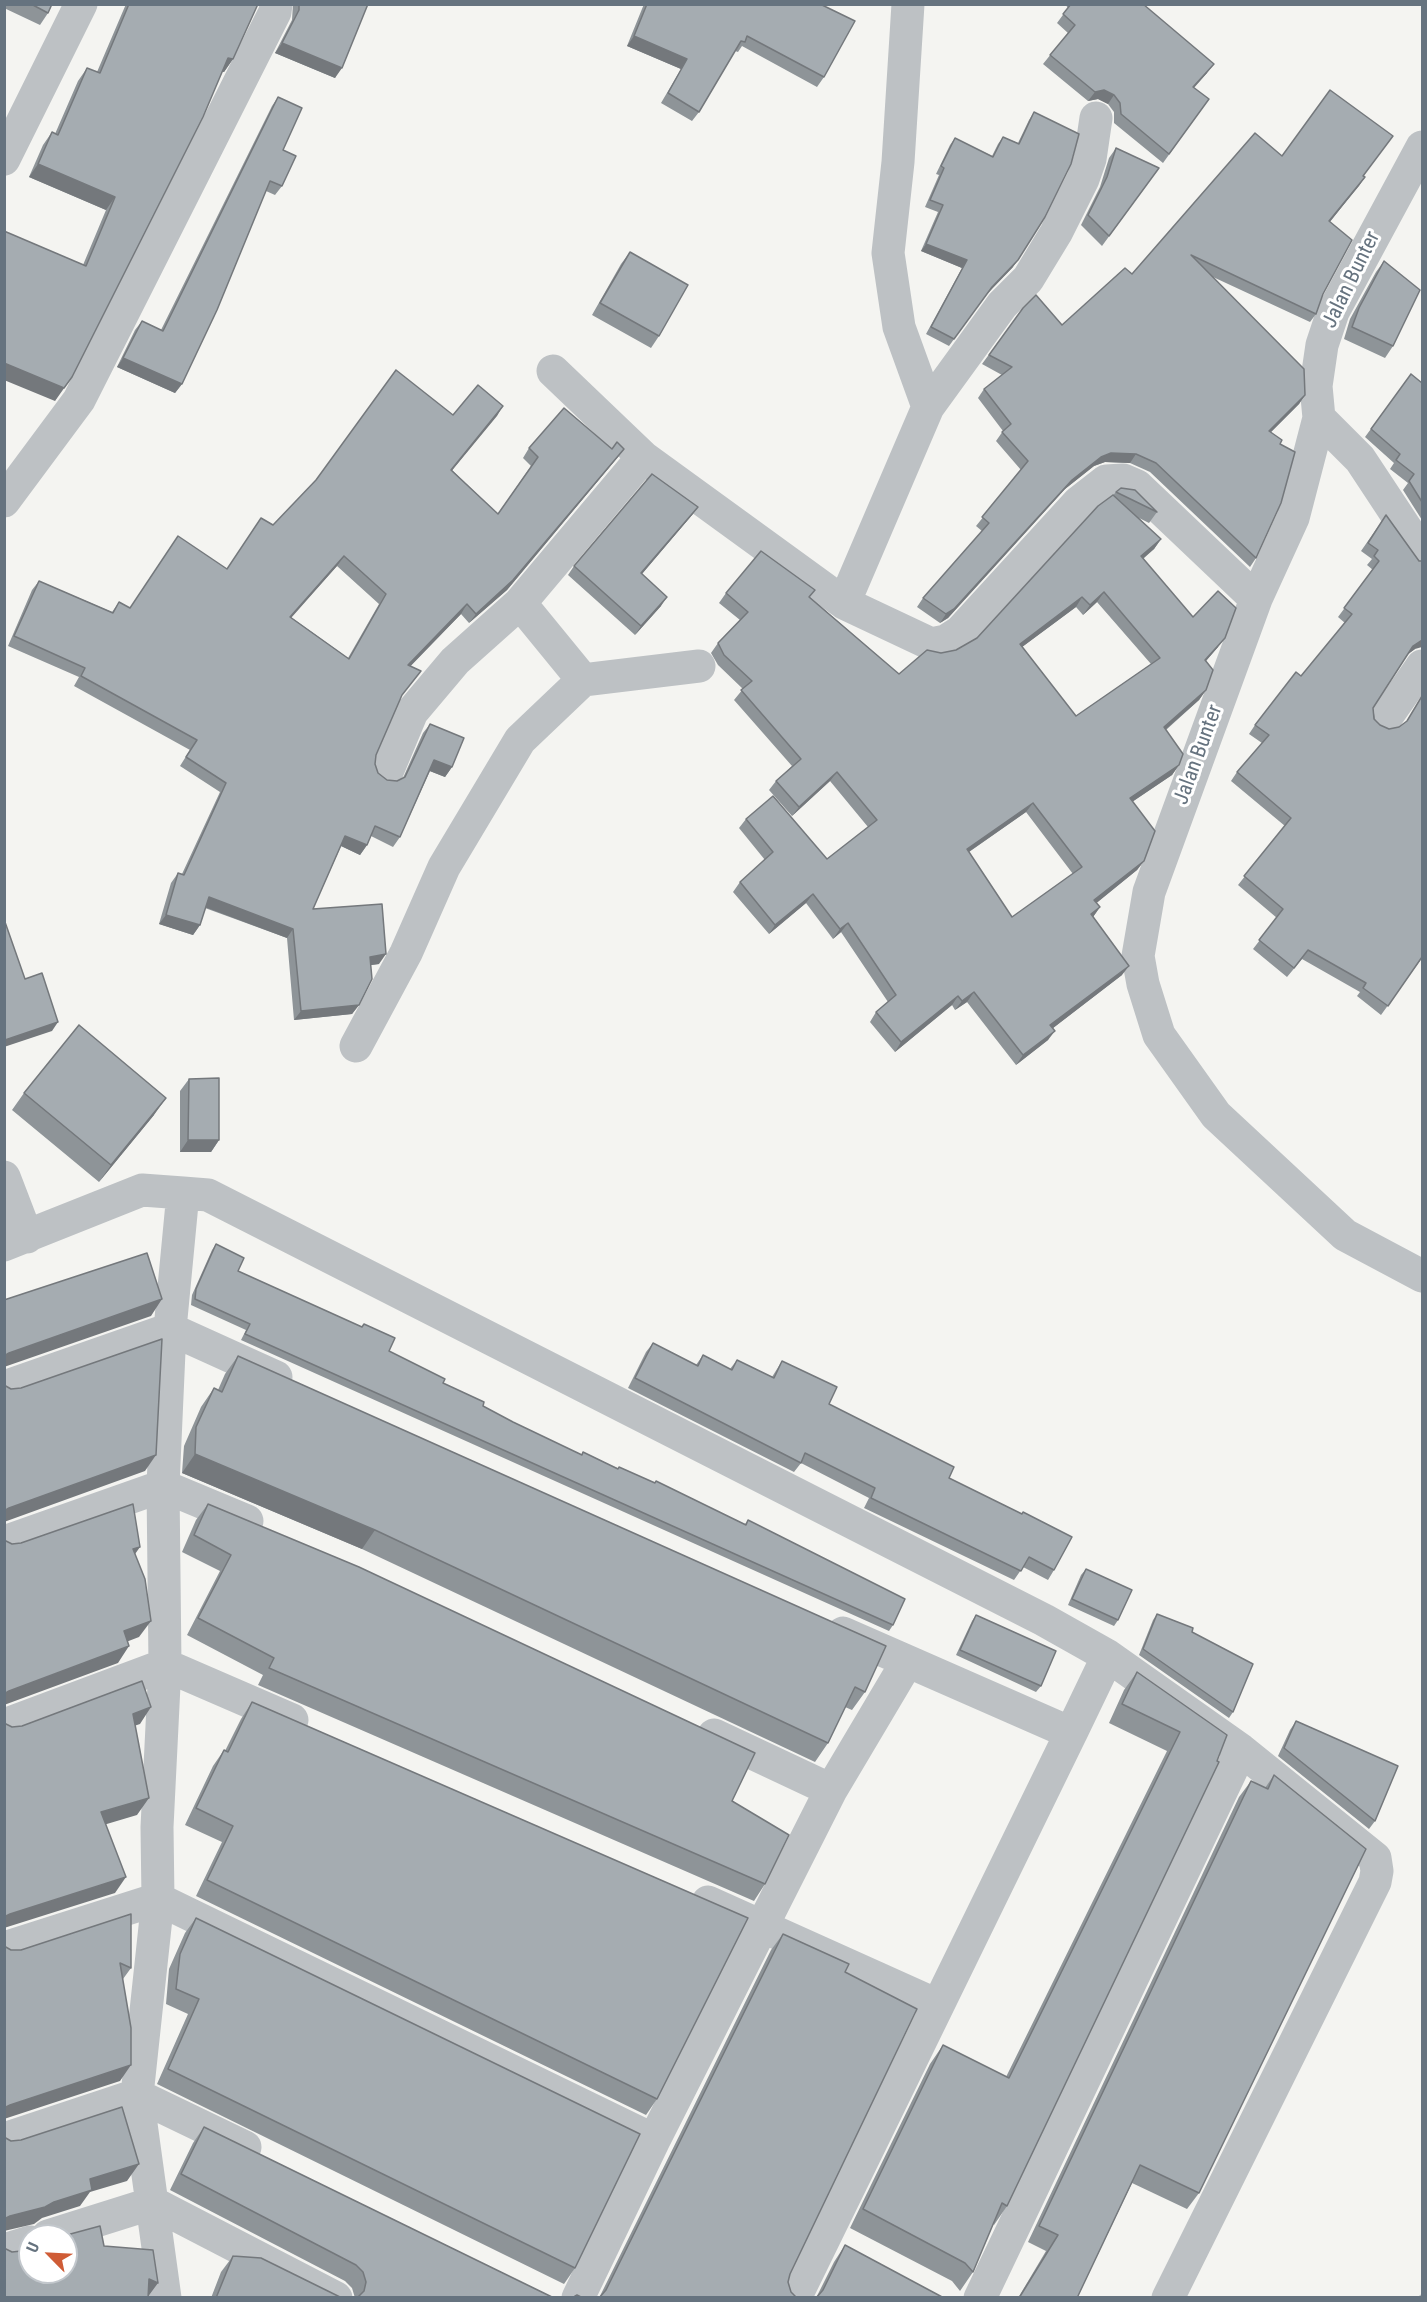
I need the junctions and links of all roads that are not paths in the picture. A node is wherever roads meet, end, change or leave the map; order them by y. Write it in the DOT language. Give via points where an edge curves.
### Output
graph roads {
  1 [pos="81,4"];
  2 [pos="276,4"];
  3 [pos="908,4"];
  4 [pos="1096,118"];
  5 [pos="1422,147"];
  6 [pos="4,159"];
  7 [pos="553,371"];
  8 [pos="928,407"];
  9 [pos="1319,418"];
  10 [pos="643,457"];
  11 [pos="4,501"];
  12 [pos="1422,553"];
  13 [pos="1256,599"];
  14 [pos="520,603"];
  15 [pos="844,603"];
  16 [pos="699,666"];
  17 [pos="1422,666"];
  18 [pos="583,680"];
  19 [pos="1385,719"];
  20 [pos="387,772"];
  21 [pos="356,1046"];
  22 [pos="4,1177"];
  23 [pos="183,1193"];
  24 [pos="16,1241"];
  25 [pos="1422,1276"];
  26 [pos="170,1329"];
  27 [pos="4,1388"];
  28 [pos="300,1388"];
  29 [pos="163,1486"];
  30 [pos="270,1531"];
  31 [pos="4,1542"];
  32 [pos="821,1623"];
  33 [pos="1108,1656"];
  34 [pos="907,1662"];
  35 [pos="165,1665"];
  36 [pos="690,1724"];
  37 [pos="4,1725"];
  38 [pos="318,1731"];
  39 [pos="1071,1733"];
  40 [pos="1240,1750"];
  41 [pos="831,1790"];
  42 [pos="676,1888"];
  43 [pos="158,1899"];
  44 [pos="764,1926"];
  45 [pos="4,1948"];
  46 [pos="938,2005"];
  47 [pos="137,2095"];
  48 [pos="4,2139"];
  49 [pos="654,2140"];
  50 [pos="276,2163"];
  51 [pos="153,2204"];
  52 [pos="78,2227"];
  53 [pos="825,2236"];
  54 [pos="854,2251"];
  55 [pos="165,2298"];
  56 [pos="336,2298"];
  57 [pos="578,2298"];
  58 [pos="795,2298"];
  59 [pos="980,2298"];
  60 [pos="1168,2298"];
  1 -- 6 [label="street"];
  2 -- 11 [label="street" via="79,400"];
  3 -- 8 [label="street" via="888,253 899,327"];
  4 -- 8 [label="street" via="1083,179 1040,262 1002,305"];
  5 -- 9 [label="street, Jalan Bunter" via="1333,312 1322,345 1316,386"];
  7 -- 10 [label="street"];
  8 -- 15 [label="street"];
  9 -- 12 [label="street" via="1360,459"];
  9 -- 13 [label="street, Jalan Bunter" via="1293,518"];
  10 -- 14 [label="street"];
  10 -- 15 [label="street"];
  13 -- 15 [label="street" via="1137,486 1123,480 1106,480 960,632 946,641 931,644"];
  13 -- 25 [label="street, Jalan Bunter" via="1149,892 1138,956 1143,984 1159,1035 1216,1115 1345,1235"];
  14 -- 18 [label="street"];
  14 -- 20 [label="street" via="455,661 412,712"];
  16 -- 18 [label="street"];
  17 -- 19 [label="street"];
  18 -- 21 [label="street" via="520,740 444,867 406,953"];
  22 -- 24 [label="street"];
  23 -- 24 [label="street" via="142,1190"];
  23 -- 26 [label="street"];
  23 -- 33 [label="street" via="208,1195 1034,1614"];
  26 -- 27 [label="street"];
  26 -- 28 [label="street"];
  26 -- 29 [label="street"];
  29 -- 30 [label="street"];
  29 -- 31 [label="street"];
  29 -- 35 [label="street"];
  32 -- 34 [label="street"];
  33 -- 39 [label="street"];
  33 -- 40 [label="street"];
  34 -- 39 [label="street"];
  34 -- 41 [label="street"];
  35 -- 37 [label="street"];
  35 -- 38 [label="street"];
  35 -- 43 [label="street" via="157,1827"];
  36 -- 41 [label="street"];
  39 -- 46 [label="street"];
  40 -- 59 [label="street"];
  40 -- 60 [label="street" via="1375,1858 1377,1871 1375,1882"];
  41 -- 44 [label="street"];
  42 -- 44 [label="street"];
  43 -- 45 [label="street"];
  43 -- 47 [label="street"];
  43 -- 49 [label="street"];
  44 -- 46 [label="street"];
  44 -- 49 [label="street"];
  46 -- 53 [label="street"];
  47 -- 48 [label="street"];
  47 -- 50 [label="street"];
  47 -- 51 [label="street"];
  49 -- 57 [label="street"];
  51 -- 52 [label="street"];
  51 -- 55 [label="street"];
  51 -- 56 [label="street"];
  53 -- 54 [label="street"];
  53 -- 58 [label="street"];
}
